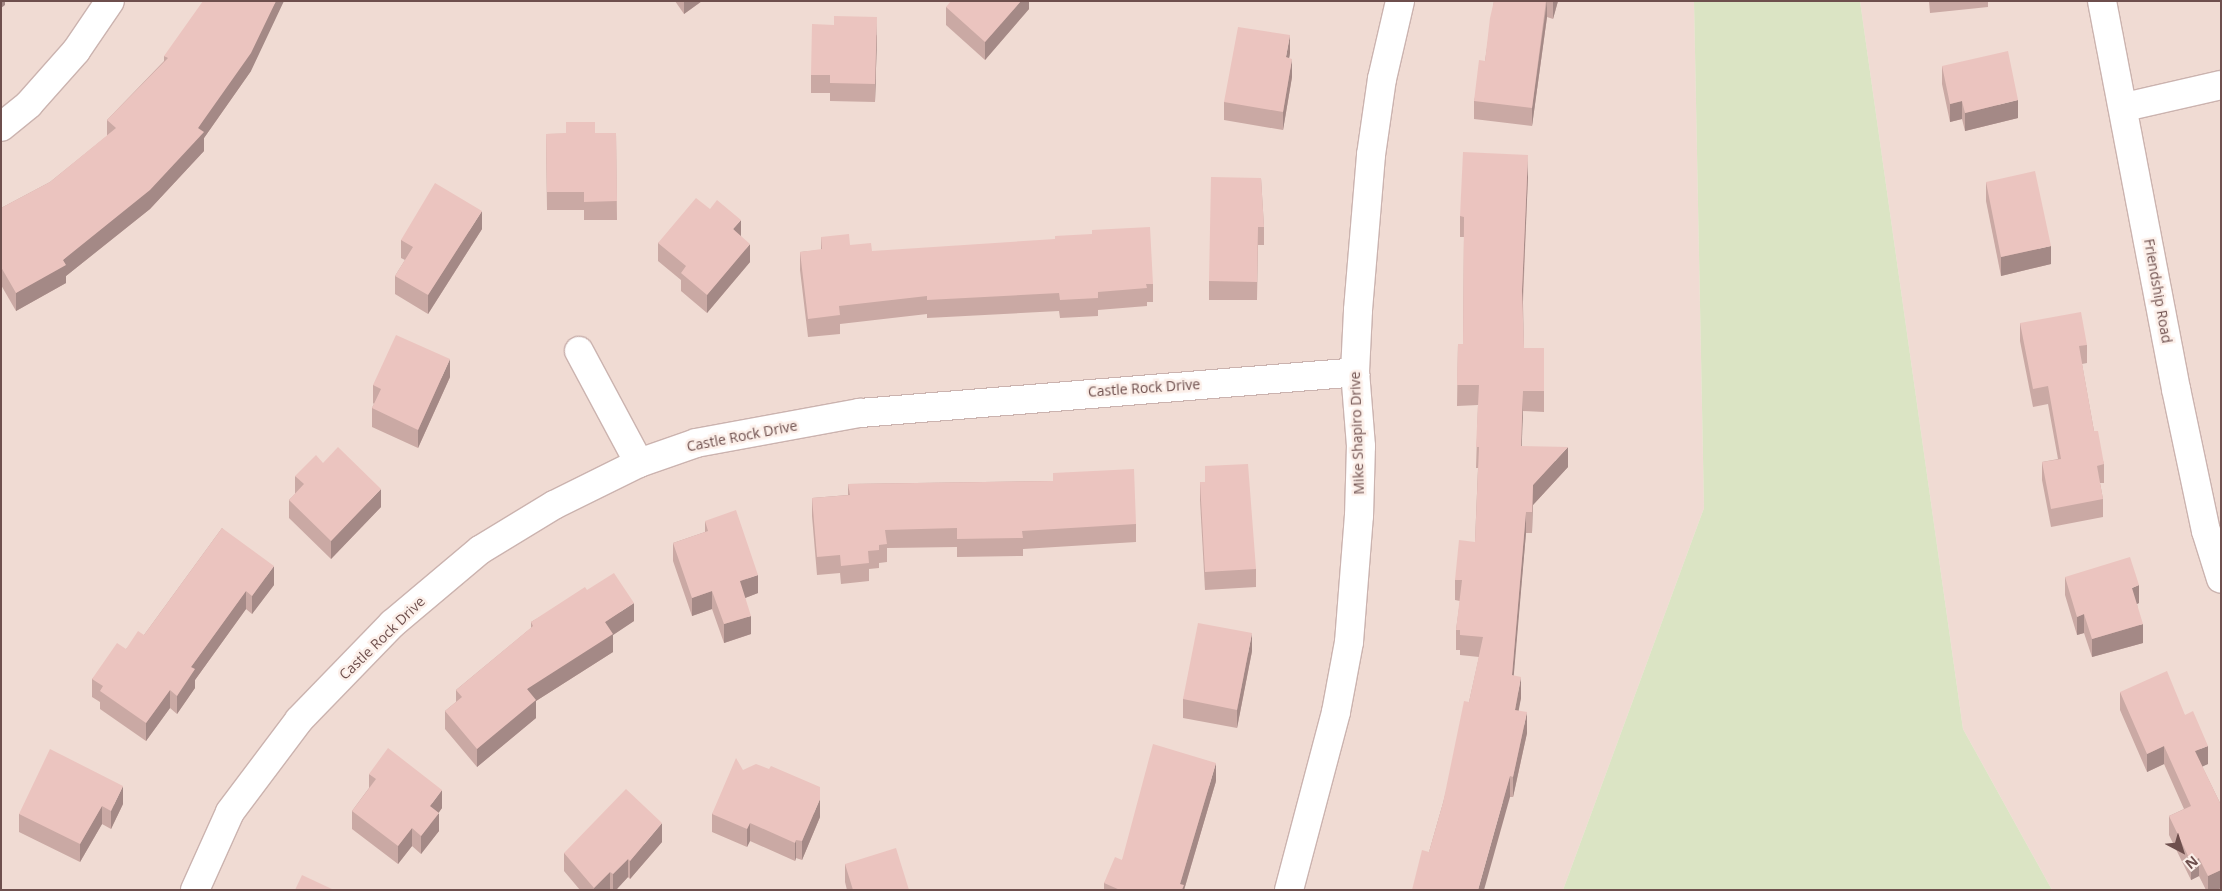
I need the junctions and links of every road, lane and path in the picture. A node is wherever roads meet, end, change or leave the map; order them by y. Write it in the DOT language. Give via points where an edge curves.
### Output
graph roads {
  1 [pos="110,1"];
  2 [pos="1400,1"];
  3 [pos="2102,1"];
  4 [pos="2221,85"];
  5 [pos="2125,107"];
  6 [pos="1,127"];
  7 [pos="580,351"];
  8 [pos="1355,372"];
  9 [pos="639,463"];
  10 [pos="2221,579"];
  11 [pos="195,890"];
  12 [pos="1289,890"];
  1 -- 6 [label="street" via="76,51 29,104"];
  2 -- 8 [label="street, Mike Shapiro Drive" via="1382,79 1371,154"];
  3 -- 5 [label="street, Friendship Road"];
  4 -- 5 [label="street"];
  5 -- 10 [label="street, Friendship Road" via="2176,389 2206,531"];
  7 -- 9 [label="street"];
  8 -- 9 [label="street, Castle Rock Drive" via="860,413 696,443"];
  8 -- 12 [label="street, Mike Shapiro Drive" via="1361,446 1360,508 1349,642 1336,712"];
  9 -- 11 [label="street, Castle Rock Drive" via="554,506 480,550 392,624 299,720 264,766 230,812"];
}
